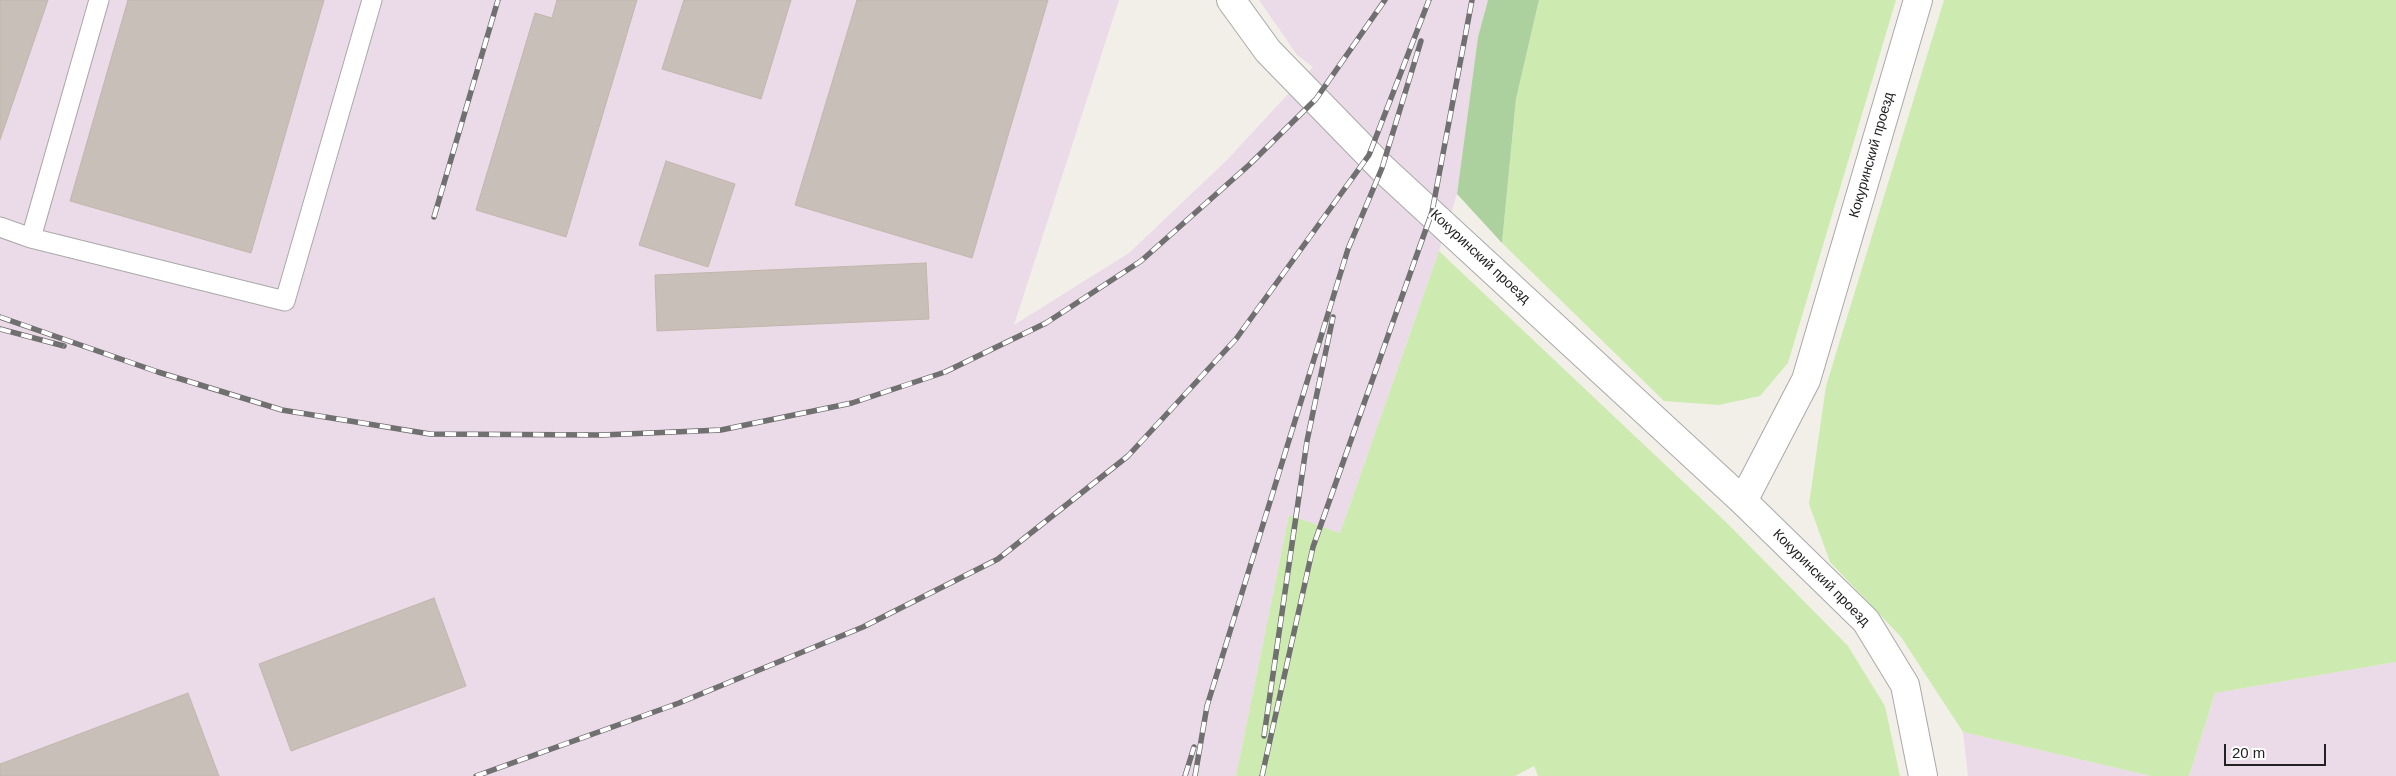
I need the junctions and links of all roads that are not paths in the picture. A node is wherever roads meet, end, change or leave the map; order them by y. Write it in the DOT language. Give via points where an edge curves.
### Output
graph roads {
  1 [pos="99,0"];
  2 [pos="372,0"];
  3 [pos="1230,0"];
  4 [pos="1918,0"];
  5 [pos="0,227"];
  6 [pos="31,238"];
  7 [pos="1743,501"];
  8 [pos="1923,776"];
  1 -- 6 [label="lane"];
  2 -- 6 [label="lane" via="285,301"];
  3 -- 7 [label="street, Кокуринский проезд" via="1268,51 1382,168"];
  4 -- 7 [label="street, Кокуринский проезд" via="1806,380"];
  5 -- 6 [label="lane"];
  7 -- 8 [label="street, Кокуринский проезд" via="1866,621 1904,685"];
}
